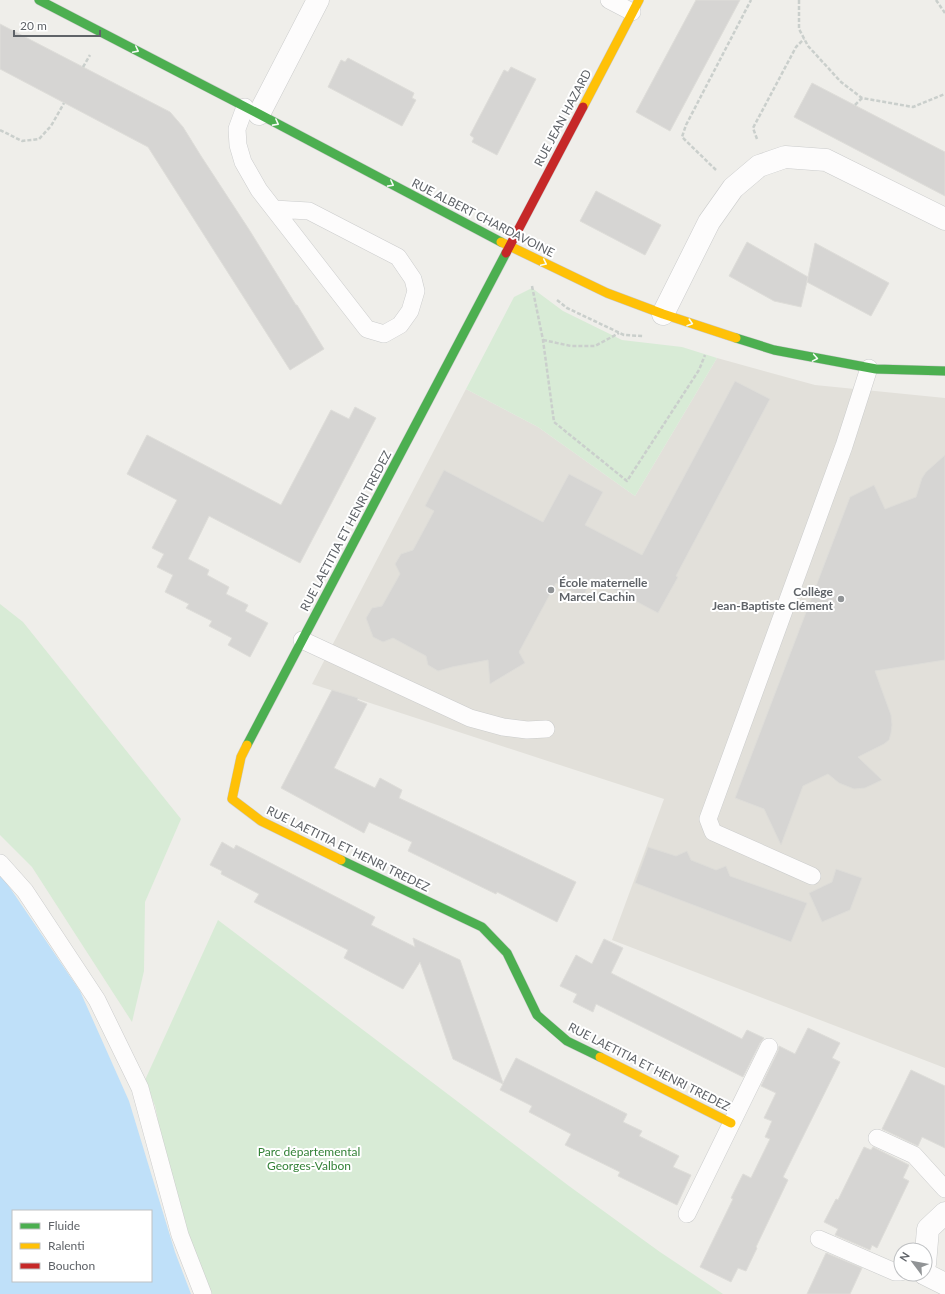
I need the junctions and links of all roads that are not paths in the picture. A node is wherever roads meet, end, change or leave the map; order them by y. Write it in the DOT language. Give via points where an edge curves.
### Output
graph roads {
  1 [pos="39,0"];
  2 [pos="318,0"];
  3 [pos="609,0"];
  4 [pos="636,6"];
  5 [pos="252,110"];
  6 [pos="274,209"];
  7 [pos="945,219"];
  8 [pos="508,246"];
  9 [pos="663,314"];
  10 [pos="869,368"];
  11 [pos="945,371"];
  12 [pos="302,640"];
  13 [pos="546,729"];
  14 [pos="0,863"];
  15 [pos="812,876"];
  16 [pos="768,1047"];
  17 [pos="731,1123"];
  18 [pos="877,1138"];
  19 [pos="945,1189"];
  20 [pos="945,1212"];
  21 [pos="687,1214"];
  22 [pos="819,1239"];
  23 [pos="927,1242"];
  24 [pos="893,1271"];
  25 [pos="933,1278"];
  26 [pos="945,1284"];
  27 [pos="203,1294"];
  1 -- 5 [label="street, RUE ALBERT CHARDAVOINE, one-way"];
  2 -- 5 [label="street"];
  3 -- 4 [label="lane"];
  4 -- 8 [label="street, RUE JEAN HAZARD"];
  5 -- 6 [label="lane" via="237,129 238,145 243,162 259,190"];
  5 -- 8 [label="street, RUE ALBERT CHARDAVOINE, one-way"];
  6 -- 6 [label="lane" via="309,211 398,257 413,279 416,291 410,311 400,325 384,334 367,329"];
  7 -- 9 [label="street" via="826,160 785,158 759,166 733,188 709,222"];
  8 -- 9 [label="street, RUE ALBERT CHARDAVOINE, one-way" via="607,293"];
  8 -- 12 [label="street, RUE LAETITIA ET HENRI TREDEZ"];
  9 -- 10 [label="street, RUE ALBERT CHARDAVOINE, one-way" via="774,350"];
  10 -- 11 [label="street, RUE ALBERT CHARDAVOINE"];
  10 -- 15 [label="lane" via="844,446 708,819 713,832"];
  12 -- 13 [label="lane" via="470,718 503,727"];
  12 -- 17 [label="street, RUE LAETITIA ET HENRI TREDEZ" via="241,757 232,799 261,821 482,927 507,953 536,1015 567,1041"];
  14 -- 27 [label="lane" via="25,891 97,1000 140,1088 180,1235"];
  16 -- 17 [label="lane"];
  17 -- 21 [label="lane"];
  18 -- 19 [label="lane" via="914,1155"];
  20 -- 23 [label="street" via="928,1229"];
  22 -- 24 [label="lane"];
  25 -- 26 [label="street"];
}
